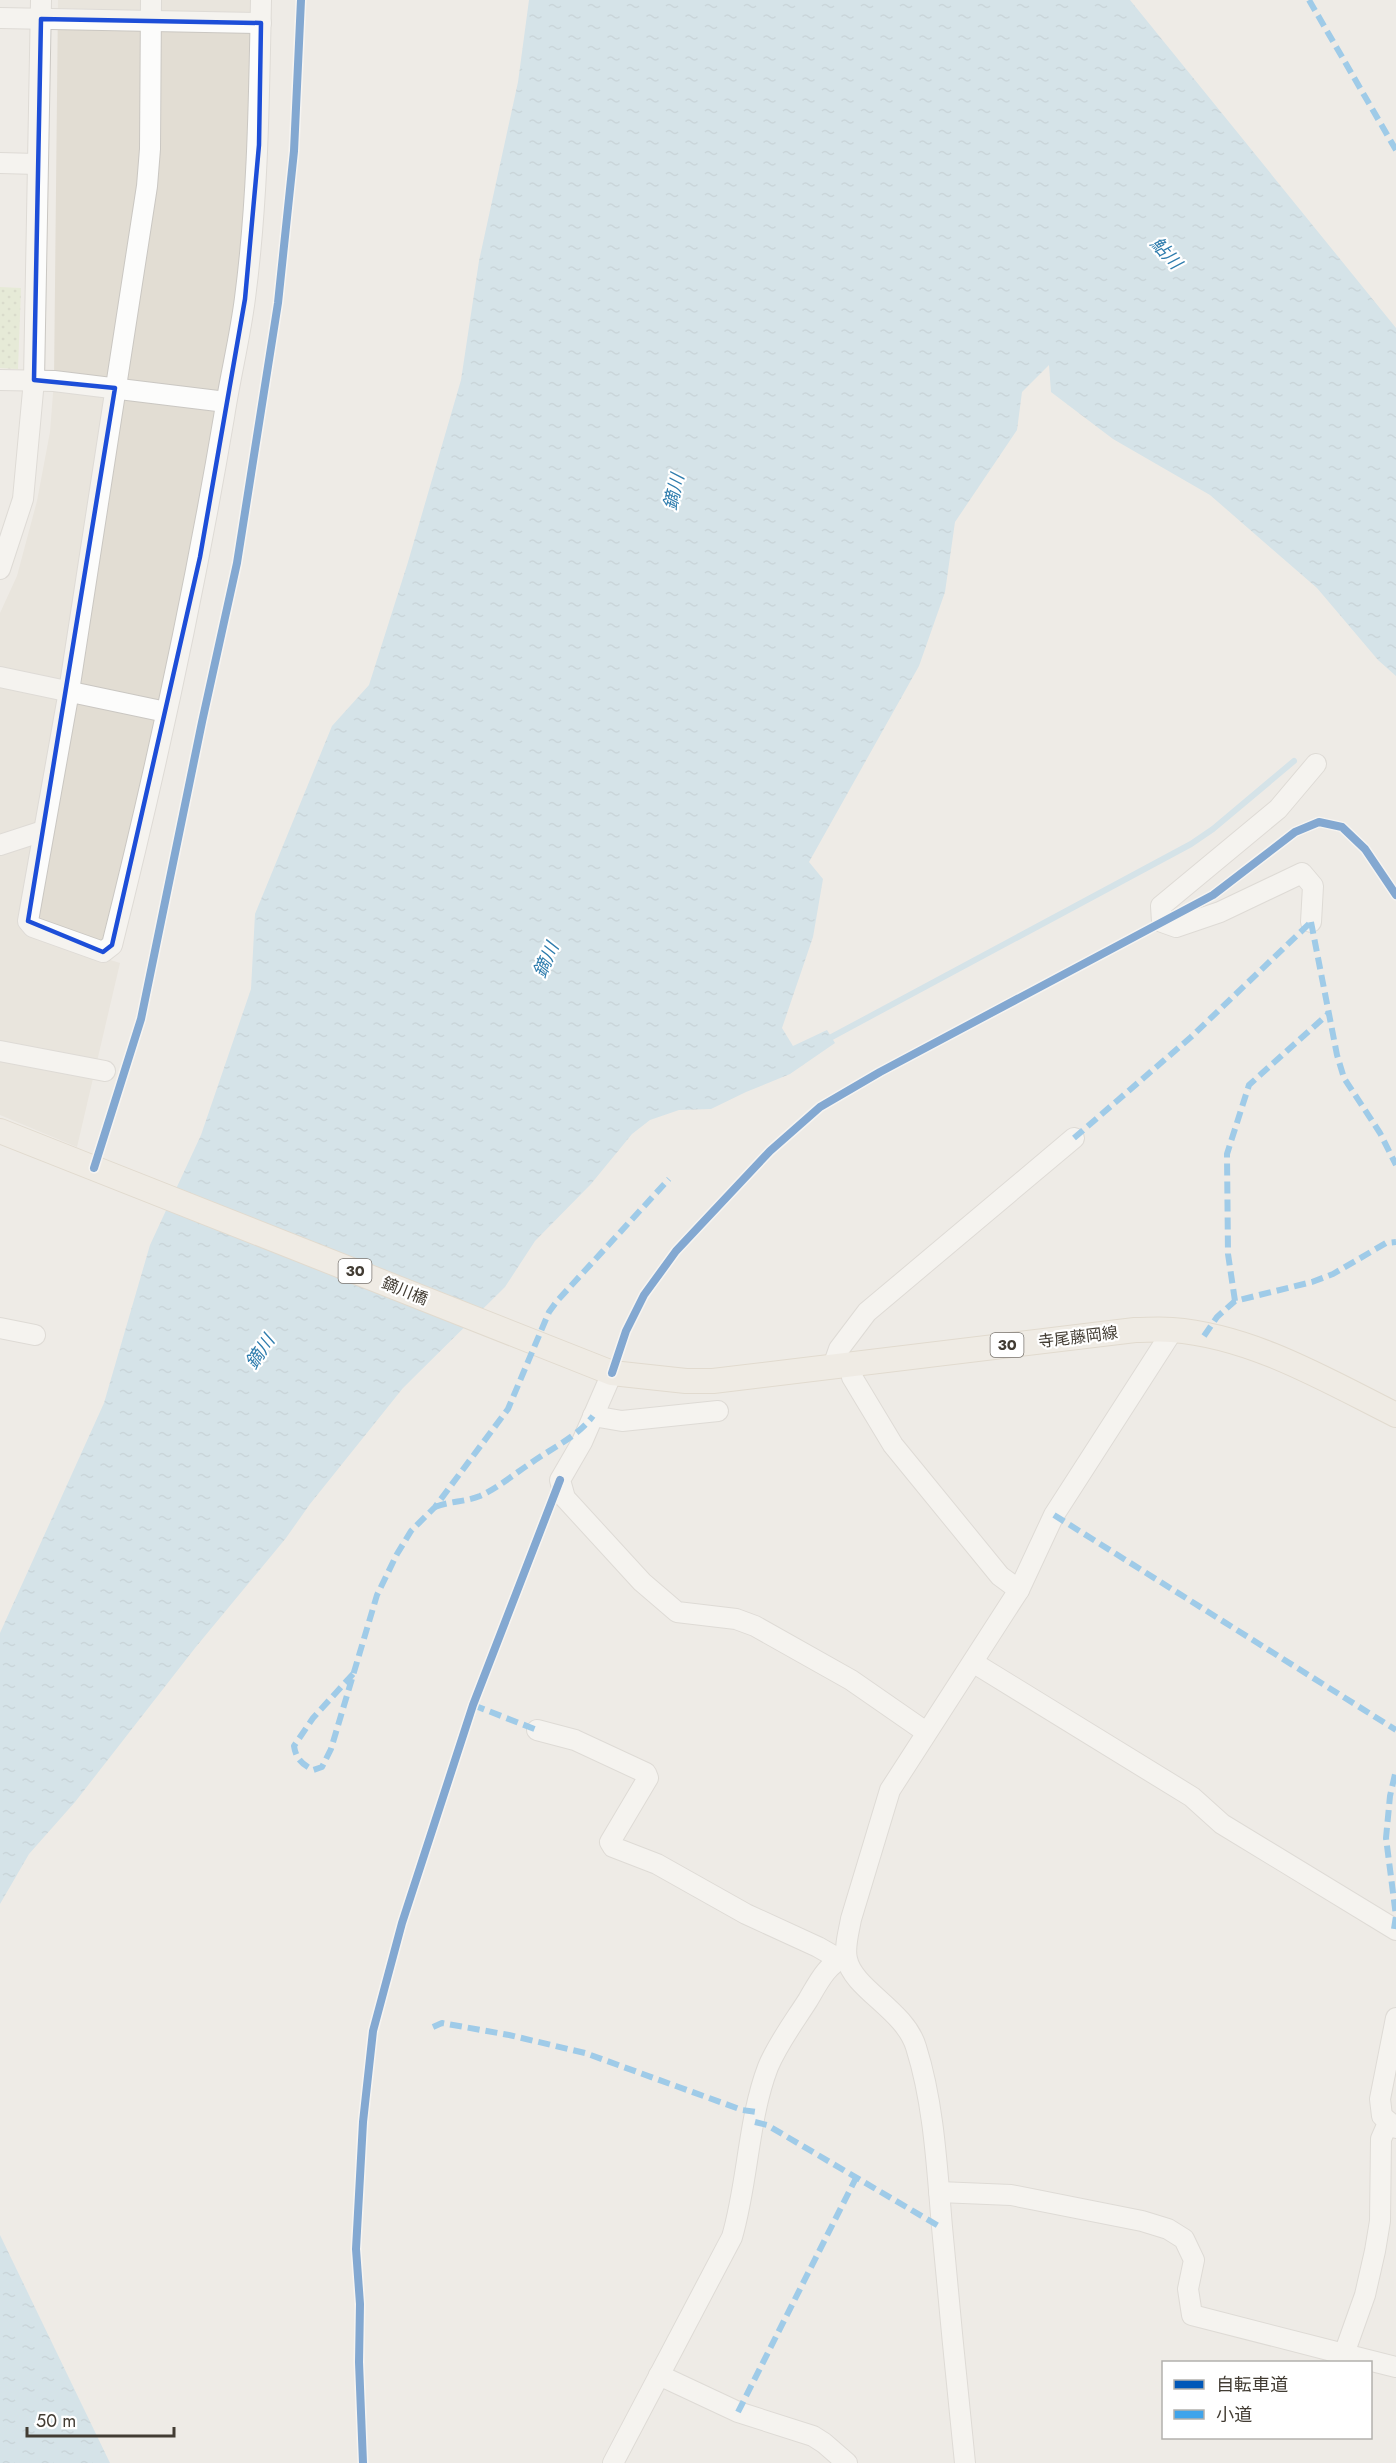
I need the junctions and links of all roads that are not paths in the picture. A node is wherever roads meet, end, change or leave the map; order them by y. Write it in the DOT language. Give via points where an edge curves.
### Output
graph roads {
  1 [pos="151,0"];
  2 [pos="261,0"];
  3 [pos="41,9"];
  4 [pos="0,18"];
  5 [pos="151,20"];
  6 [pos="261,23"];
  7 [pos="0,163"];
  8 [pos="37,164"];
  9 [pos="0,380"];
  10 [pos="34,380"];
  11 [pos="115,388"];
  12 [pos="226,402"];
  13 [pos="0,569"];
  14 [pos="0,677"];
  15 [pos="69,691"];
  16 [pos="166,712"];
  17 [pos="1316,764"];
  18 [pos="43,831"];
  19 [pos="0,845"];
  20 [pos="1311,922"];
  21 [pos="0,1051"];
  22 [pos="105,1071"];
  23 [pos="0,1131"];
  24 [pos="1074,1138"];
  25 [pos="0,1328"];
  26 [pos="1173,1330"];
  27 [pos="35,1335"];
  28 [pos="842,1365"];
  29 [pos="607,1371"];
  30 [pos="718,1411"];
  31 [pos="1396,1415"];
  32 [pos="594,1416"];
  33 [pos="1019,1590"];
  34 [pos="974,1663"];
  35 [pos="537,1730"];
  36 [pos="926,1732"];
  37 [pos="1396,1930"];
  38 [pos="843,1958"];
  39 [pos="1396,2018"];
  40 [pos="1392,2126"];
  41 [pos="939,2192"];
  42 [pos="1344,2354"];
  43 [pos="1396,2367"];
  44 [pos="659,2375"];
  45 [pos="613,2463"];
  46 [pos="847,2463"];
  47 [pos="965,2463"];
  1 -- 5 [label="street"];
  2 -- 6 [label="street"];
  3 -- 4 [label="street"];
  3 -- 5 [label="street"];
  3 -- 8 [label="street"];
  5 -- 6 [label="street"];
  5 -- 11 [label="street" via="147,186"];
  6 -- 12 [label="street" via="259,145 245,299"];
  7 -- 8 [label="street"];
  8 -- 10 [label="street"];
  9 -- 10 [label="street"];
  10 -- 11 [label="street"];
  10 -- 13 [label="street" via="23,499"];
  11 -- 12 [label="street"];
  11 -- 15 [label="street"];
  12 -- 16 [label="street" via="200,557"];
  14 -- 15 [label="street"];
  15 -- 16 [label="street"];
  15 -- 18 [label="street"];
  16 -- 18 [label="street" via="112,945 103,952 33,927 28,921"];
  17 -- 20 [label="street" via="1278,809 1161,906 1162,922 1176,927 1220,912 1302,873 1313,886"];
  18 -- 19 [label="street"];
  21 -- 22 [label="street"];
  23 -- 29 [label="main road, 鏑川橋 / 30"];
  24 -- 28 [label="street" via="867,1312 839,1349"];
  25 -- 27 [label="street"];
  26 -- 28 [label="main road, 寺尾藤岡線 / 30" via="1135,1330"];
  26 -- 31 [label="main road, 寺尾藤岡線 / 30" via="1226,1340 1268,1354"];
  26 -- 33 [label="street" via="1054,1515"];
  28 -- 29 [label="main road, 寺尾藤岡線 / 30" via="713,1381"];
  28 -- 33 [label="street" via="893,1445 999,1576"];
  29 -- 32 [label="street"];
  30 -- 32 [label="street" via="622,1421"];
  32 -- 36 [label="street" via="560,1480 561,1488 565,1498 642,1582 677,1612 736,1619 755,1626 851,1680"];
  33 -- 34 [label="street"];
  34 -- 36 [label="street"];
  34 -- 37 [label="street" via="1192,1797 1222,1824"];
  35 -- 38 [label="street" via="576,1740 646,1773 648,1778 610,1842 613,1847 657,1864 746,1914"];
  36 -- 38 [label="street" via="890,1790"];
  38 -- 41 [label="street" via="866,1987 901,2019 916,2045 926,2085"];
  38 -- 44 [label="street" via="828,1969 779,2044 768,2068 732,2237"];
  39 -- 40 [label="street" via="1380,2099 1382,2116"];
  40 -- 42 [label="street" via="1381,2139 1380,2221 1375,2251 1365,2295"];
  41 -- 42 [label="street" via="1011,2195 1168,2229 1184,2239 1194,2260 1188,2289 1192,2315"];
  41 -- 47 [label="street"];
  42 -- 43 [label="street"];
  44 -- 45 [label="street"];
  44 -- 46 [label="street" via="738,2412 813,2436"];
}
